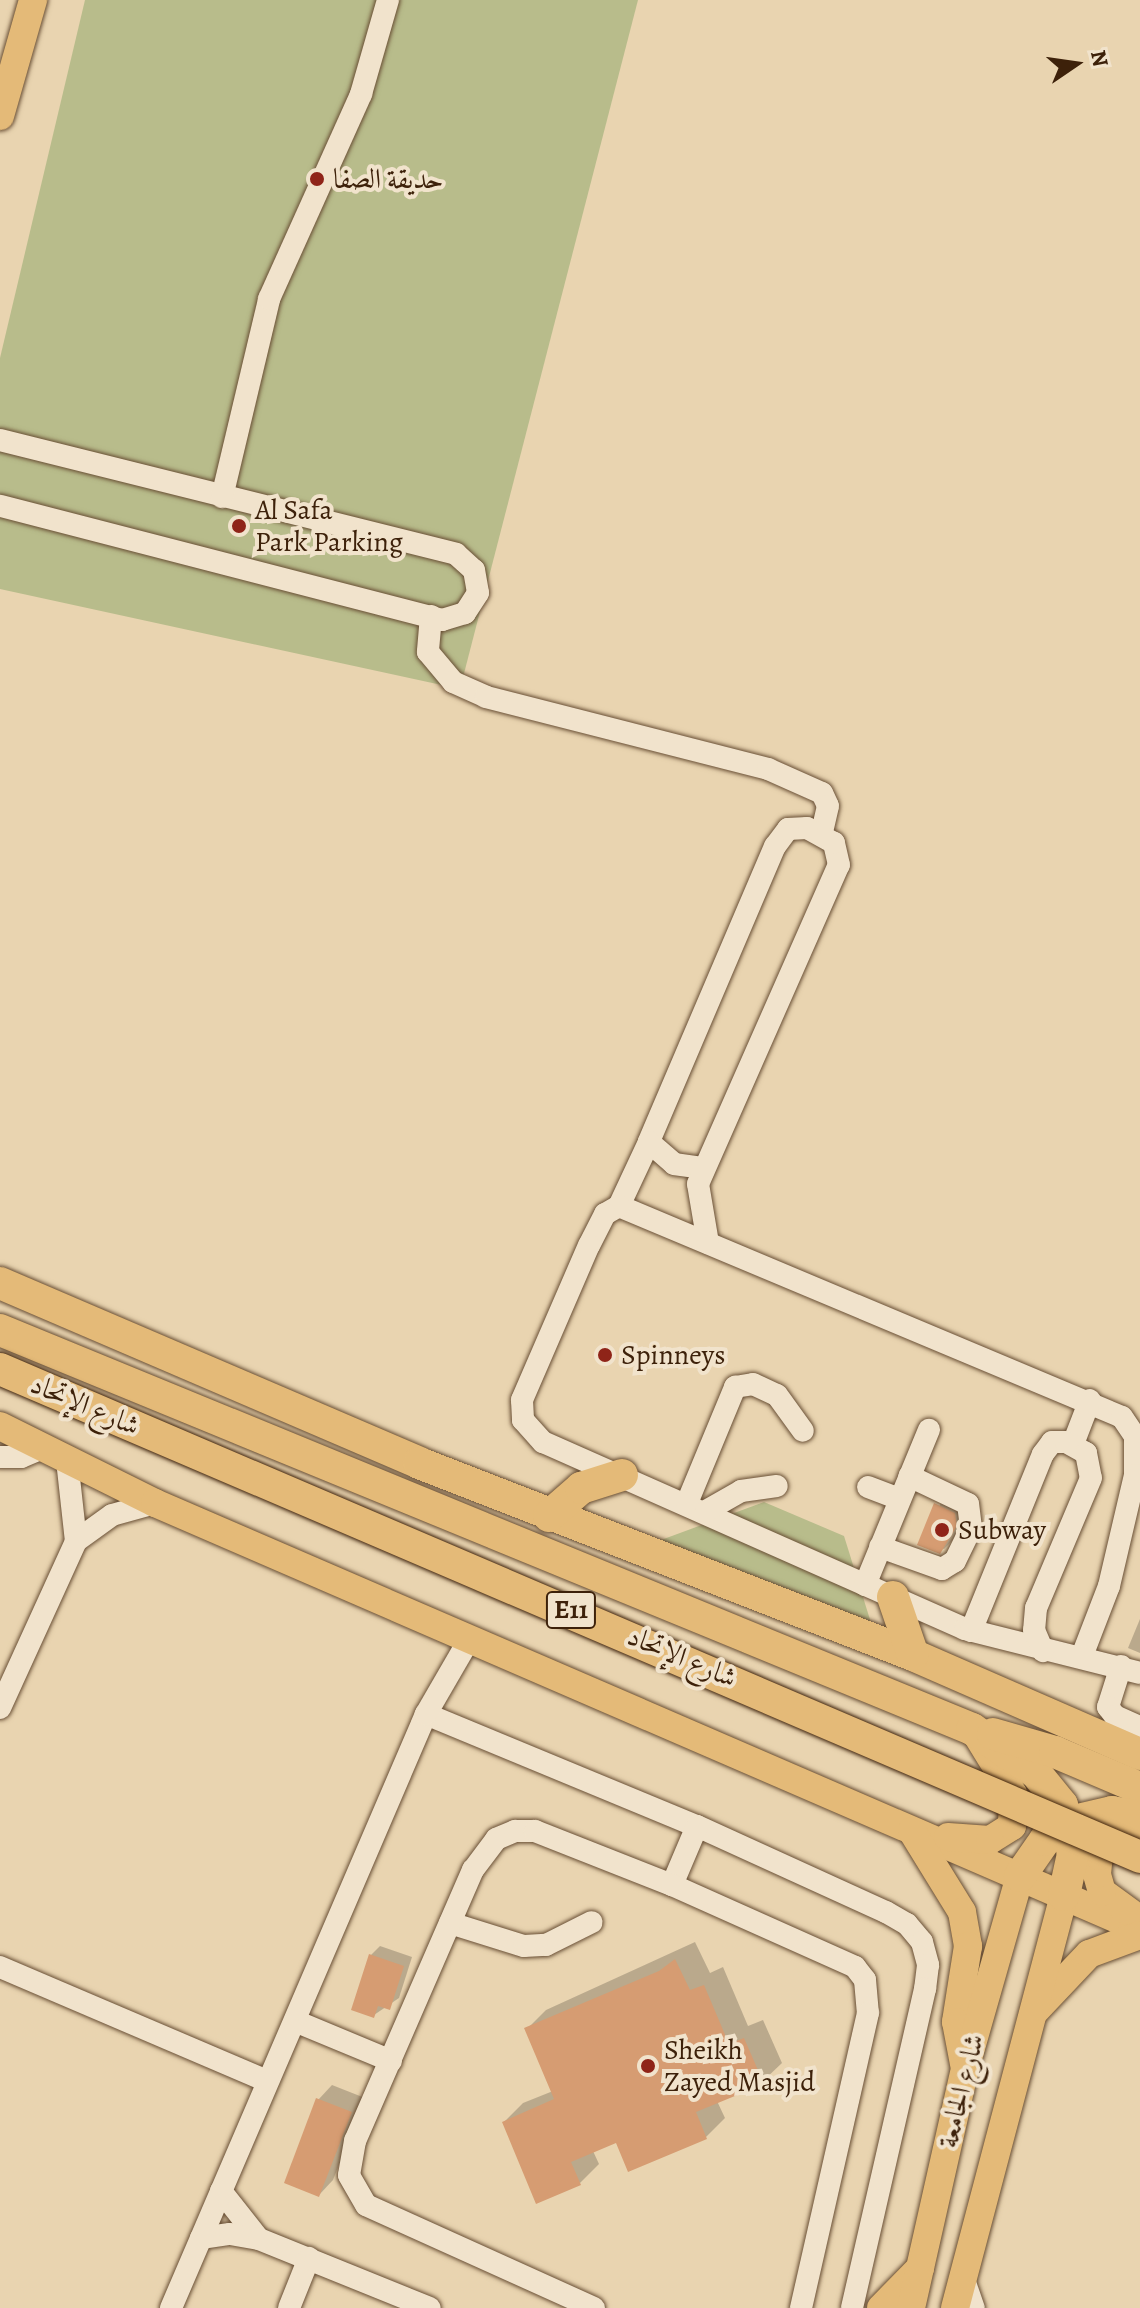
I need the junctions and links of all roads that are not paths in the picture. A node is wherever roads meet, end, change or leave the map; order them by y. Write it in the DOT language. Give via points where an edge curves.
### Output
graph roads {
  1 [pos="33,0"];
  2 [pos="388,0"];
  3 [pos="0,116"];
  4 [pos="3,442"];
  5 [pos="222,497"];
  6 [pos="0,506"];
  7 [pos="431,616"];
  8 [pos="822,833"];
  9 [pos="649,1142"];
  10 [pos="704,1168"];
  11 [pos="619,1206"];
  12 [pos="708,1243"];
  13 [pos="2,1282"];
  14 [pos="0,1330"];
  15 [pos="0,1369"];
  16 [pos="1090,1400"];
  17 [pos="0,1426"];
  18 [pos="929,1430"];
  19 [pos="803,1431"];
  20 [pos="1073,1444"];
  21 [pos="54,1454"];
  22 [pos="0,1457"];
  23 [pos="622,1475"];
  24 [pos="909,1476"];
  25 [pos="777,1486"];
  26 [pos="868,1487"];
  27 [pos="899,1499"];
  28 [pos="155,1503"];
  29 [pos="696,1507"];
  30 [pos="549,1516"];
  31 [pos="76,1541"];
  32 [pos="880,1547"];
  33 [pos="879,1591"];
  34 [pos="971,1631"];
  35 [pos="470,1638"];
  36 [pos="1043,1651"];
  37 [pos="913,1655"];
  38 [pos="1082,1656"];
  39 [pos="1131,1670"];
  40 [pos="0,1708"];
  41 [pos="426,1714"];
  42 [pos="1140,1727"];
  43 [pos="972,1729"];
  44 [pos="1140,1754"];
  45 [pos="1140,1788"];
  46 [pos="1140,1817"];
  47 [pos="1069,1822"];
  48 [pos="697,1826"];
  49 [pos="1140,1830"];
  50 [pos="912,1831"];
  51 [pos="1140,1857"];
  52 [pos="1020,1876"];
  53 [pos="672,1885"];
  54 [pos="1064,1895"];
  55 [pos="1007,1912"];
  56 [pos="1140,1917"];
  57 [pos="592,1922"];
  58 [pos="450,1923"];
  59 [pos="1053,1929"];
  60 [pos="1140,1929"];
  61 [pos="1140,1935"];
  62 [pos="0,1967"];
  63 [pos="1028,2019"];
  64 [pos="295,2021"];
  65 [pos="391,2061"];
  66 [pos="965,2069"];
  67 [pos="267,2081"];
  68 [pos="221,2191"];
  69 [pos="201,2238"];
  70 [pos="259,2239"];
  71 [pos="309,2258"];
  72 [pos="920,2267"];
  73 [pos="962,2274"];
  74 [pos="568,2303"];
  75 [pos="171,2308"];
  76 [pos="289,2308"];
  77 [pos="430,2308"];
  78 [pos="594,2308"];
  79 [pos="801,2308"];
  80 [pos="852,2308"];
  81 [pos="881,2308"];
  82 [pos="911,2308"];
  83 [pos="955,2308"];
  84 [pos="974,2308"];
  1 -- 3 [label="main road"];
  2 -- 5 [label="street" via="361,94 269,299"];
  4 -- 5 [label="street"];
  5 -- 7 [label="street" via="456,554 474,570 478,593 465,613 454,618"];
  6 -- 7 [label="street"];
  7 -- 8 [label="street" via="428,652 453,682 486,697 768,769 822,793 828,806"];
  8 -- 9 [label="street" via="797,826 775,846"];
  8 -- 10 [label="street" via="834,843 839,865"];
  9 -- 10 [label="street" via="674,1164"];
  9 -- 11 [label="street"];
  10 -- 12 [label="street" via="697,1200"];
  11 -- 12 [label="street"];
  11 -- 23 [label="street" via="597,1227 521,1410 534,1437"];
  12 -- 16 [label="street"];
  13 -- 30 [label="highway"];
  14 -- 43 [label="highway"];
  15 -- 51 [label="highway, شارع الإتحاد / E11, bridge"];
  16 -- 20 [label="street"];
  16 -- 38 [label="street" via="1122,1417 1133,1430 1138,1451 1119,1550"];
  17 -- 21 [label="main road"];
  18 -- 24 [label="street"];
  19 -- 29 [label="street" via="777,1395 753,1384 735,1387"];
  20 -- 34 [label="street" via="1059,1440 1047,1447"];
  20 -- 36 [label="street" via="1086,1453 1091,1478 1036,1608 1034,1630"];
  21 -- 22 [label="street"];
  21 -- 28 [label="main road"];
  21 -- 31 [label="street"];
  23 -- 29 [label="street"];
  23 -- 30 [label="highway" via="581,1488"];
  24 -- 27 [label="street"];
  24 -- 32 [label="street" via="968,1504 971,1528 955,1561 942,1569"];
  25 -- 29 [label="street" via="741,1491"];
  26 -- 27 [label="street"];
  27 -- 32 [label="street"];
  28 -- 31 [label="street" via="112,1515"];
  28 -- 35 [label="main road"];
  29 -- 33 [label="street"];
  30 -- 37 [label="highway"];
  31 -- 40 [label="street"];
  32 -- 33 [label="street"];
  33 -- 34 [label="street"];
  33 -- 37 [label="highway"];
  34 -- 36 [label="street"];
  35 -- 41 [label="street"];
  35 -- 50 [label="main road"];
  36 -- 38 [label="street"];
  37 -- 44 [label="highway"];
  38 -- 39 [label="street"];
  39 -- 42 [label="street" via="1108,1707"];
  41 -- 48 [label="street"];
  41 -- 64 [label="street"];
  43 -- 45 [label="highway" via="1033,1744"];
  43 -- 47 [label="highway" via="1050,1787"];
  43 -- 50 [label="main road" via="1013,1794 1012,1826 990,1840"];
  46 -- 47 [label="highway" via="1112,1812"];
  47 -- 52 [label="highway" via="1045,1840"];
  47 -- 54 [label="highway" via="1073,1854"];
  48 -- 53 [label="street"];
  48 -- 80 [label="street" via="886,1912 907,1924 922,1942 928,1965 925,1989"];
  49 -- 56 [label="main road" via="1109,1842 1099,1856 1097,1874 1109,1898"];
  50 -- 52 [label="main road"];
  50 -- 66 [label="main road" via="962,1912 968,1946 956,2022"];
  52 -- 54 [label="main road"];
  52 -- 55 [label="main road, شارع الجامعة"];
  53 -- 58 [label="street" via="545,1834 515,1831 482,1853"];
  53 -- 79 [label="street" via="855,1967 868,1988 868,2013"];
  54 -- 59 [label="main road, شارع الجامعة"];
  54 -- 60 [label="main road"];
  55 -- 59 [label="main road" via="1020,1899 1038,1896"];
  55 -- 66 [label="main road, شارع الجامعة"];
  57 -- 58 [label="street" via="546,1945 524,1946"];
  58 -- 65 [label="street"];
  59 -- 63 [label="main road, شارع الجامعة"];
  61 -- 63 [label="main road" via="1089,1954"];
  62 -- 67 [label="street"];
  63 -- 73 [label="main road, شارع الجامعة"];
  64 -- 65 [label="street"];
  64 -- 67 [label="street"];
  65 -- 74 [label="street" via="348,2157 355,2191 382,2213"];
  66 -- 72 [label="main road, شارع الجامعة"];
  67 -- 68 [label="street"];
  68 -- 69 [label="street"];
  68 -- 70 [label="street" via="237,2218"];
  69 -- 70 [label="street" via="230,2234"];
  69 -- 75 [label="street"];
  70 -- 71 [label="street"];
  71 -- 76 [label="street"];
  71 -- 77 [label="street"];
  72 -- 81 [label="main road"];
  72 -- 82 [label="main road, شارع الجامعة"];
  73 -- 83 [label="main road, شارع الجامعة"];
  73 -- 84 [label="street"];
  74 -- 78 [label="street"];
}
